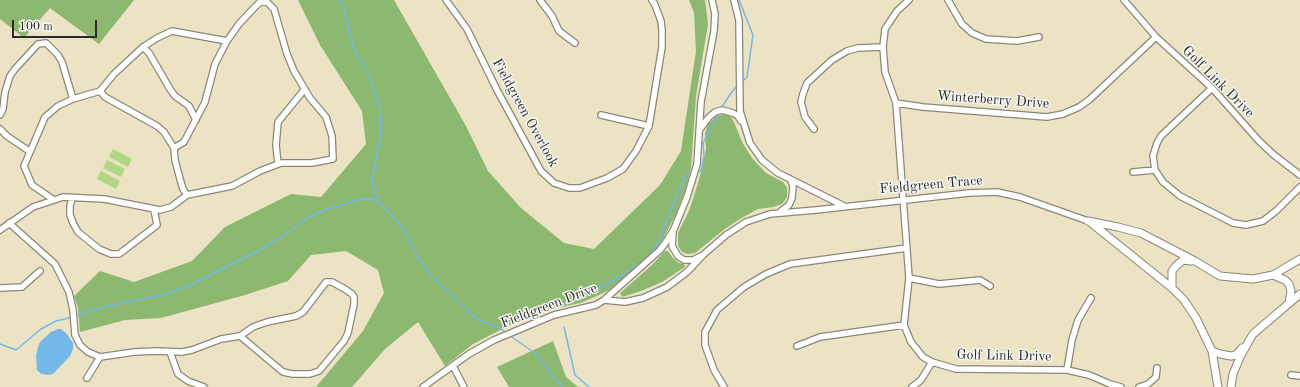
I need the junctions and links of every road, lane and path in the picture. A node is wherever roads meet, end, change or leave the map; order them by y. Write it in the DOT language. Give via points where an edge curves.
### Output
graph roads {
  1 [pos="446,0"];
  2 [pos="540,0"];
  3 [pos="652,0"];
  4 [pos="712,0"];
  5 [pos="734,0"];
  6 [pos="909,0"];
  7 [pos="948,0"];
  8 [pos="1124,0"];
  9 [pos="1039,37"];
  10 [pos="1156,37"];
  11 [pos="227,41"];
  12 [pos="575,43"];
  13 [pos="143,47"];
  14 [pos="883,47"];
  15 [pos="1212,88"];
  16 [pos="304,90"];
  17 [pos="100,91"];
  18 [pos="73,99"];
  19 [pos="896,103"];
  20 [pos="0,115"];
  21 [pos="601,115"];
  22 [pos="196,120"];
  23 [pos="649,126"];
  24 [pos="744,127"];
  25 [pos="0,129"];
  26 [pos="700,129"];
  27 [pos="814,129"];
  28 [pos="174,148"];
  29 [pos="29,151"];
  30 [pos="278,164"];
  31 [pos="1155,170"];
  32 [pos="1133,172"];
  33 [pos="1300,175"];
  34 [pos="790,179"];
  35 [pos="1300,187"];
  36 [pos="187,195"];
  37 [pos="72,198"];
  38 [pos="54,200"];
  39 [pos="902,200"];
  40 [pos="844,206"];
  41 [pos="154,209"];
  42 [pos="778,213"];
  43 [pos="1088,221"];
  44 [pos="9,223"];
  45 [pos="674,229"];
  46 [pos="0,230"];
  47 [pos="906,248"];
  48 [pos="703,256"];
  49 [pos="1300,259"];
  50 [pos="1195,261"];
  51 [pos="40,271"];
  52 [pos="1273,275"];
  53 [pos="909,278"];
  54 [pos="990,286"];
  55 [pos="0,288"];
  56 [pos="1172,288"];
  57 [pos="1300,294"];
  58 [pos="1091,298"];
  59 [pos="604,300"];
  60 [pos="1289,303"];
  61 [pos="904,325"];
  62 [pos="1253,334"];
  63 [pos="240,336"];
  64 [pos="797,346"];
  65 [pos="1212,351"];
  66 [pos="170,352"];
  67 [pos="100,357"];
  68 [pos="932,362"];
  69 [pos="453,366"];
  70 [pos="1157,368"];
  71 [pos="1067,370"];
  72 [pos="1291,375"];
  73 [pos="1300,376"];
  74 [pos="87,378"];
  75 [pos="204,387"];
  76 [pos="423,387"];
  77 [pos="464,387"];
  78 [pos="724,387"];
  79 [pos="912,387"];
  80 [pos="1121,387"];
  81 [pos="1138,387"];
  82 [pos="1218,387"];
  83 [pos="1231,387"];
  1 -- 23 [label="street, Fieldgreen Overlook" via="467,28 541,171 554,183 580,188 623,169"];
  2 -- 12 [label="street" via="559,31"];
  3 -- 23 [label="street, Fieldgreen Overlook" via="661,21 662,46"];
  4 -- 26 [label="street, Fieldgreen Drive" via="715,14 714,31 702,94"];
  5 -- 24 [label="street" via="740,20 740,111"];
  6 -- 14 [label="street, Golf Link Drive" via="897,11 885,29"];
  7 -- 9 [label="street" via="962,24 972,33 986,39 1017,41"];
  8 -- 10 [label="street, Golf Link Drive"];
  10 -- 15 [label="street, Golf Link Drive"];
  10 -- 19 [label="street, Winterberry Drive" via="1089,100 1064,114 1047,118"];
  11 -- 13 [label="street" via="172,31"];
  11 -- 16 [label="street" via="253,8 266,1 274,9 287,54"];
  11 -- 22 [label="street" via="215,64 205,102"];
  13 -- 17 [label="street"];
  13 -- 22 [label="street" via="175,96 189,106"];
  14 -- 19 [label="street, Golf Link Drive" via="885,72"];
  14 -- 27 [label="street" via="847,51 832,60 807,83 802,107 805,117"];
  15 -- 31 [label="street" via="1156,143 1153,156"];
  15 -- 33 [label="street, Golf Link Drive" via="1259,141"];
  16 -- 30 [label="street" via="278,122"];
  16 -- 30 [label="street" via="326,117 332,136 333,159 312,163"];
  17 -- 18 [label="street"];
  17 -- 28 [label="street" via="105,97 157,126"];
  18 -- 20 [label="street" via="58,55 46,43 38,44 10,76"];
  18 -- 29 [label="street" via="58,106 45,117"];
  19 -- 39 [label="street, Golf Link Drive"];
  21 -- 23 [label="street"];
  22 -- 28 [label="street" via="184,142"];
  24 -- 26 [label="street" via="738,116 722,110 709,117"];
  24 -- 34 [label="street" via="750,143 762,160"];
  25 -- 29 [label="street"];
  26 -- 45 [label="street, Fieldgreen Drive" via="697,164"];
  28 -- 36 [label="street" via="180,179"];
  29 -- 38 [label="street" via="24,166 32,184"];
  30 -- 36 [label="street" via="232,186"];
  31 -- 32 [label="street"];
  31 -- 35 [label="street" via="1162,182 1180,196 1233,223 1246,225 1263,221"];
  34 -- 40 [label="street"];
  34 -- 42 [label="street" via="793,186 792,198 785,209"];
  36 -- 41 [label="street" via="171,207"];
  37 -- 38 [label="street"];
  37 -- 41 [label="street" via="104,199"];
  37 -- 41 [label="street" via="70,214 78,232 99,249 111,254 119,254 157,225"];
  38 -- 44 [label="street" via="34,207"];
  39 -- 40 [label="street, Fieldgreen Trace"];
  39 -- 43 [label="street, Fieldgreen Trace" via="969,192 998,192"];
  39 -- 47 [label="street, Golf Link Drive"];
  40 -- 42 [label="street, Fieldgreen Trace"];
  42 -- 48 [label="street, Fieldgreen Trace" via="746,222 726,235"];
  43 -- 50 [label="street" via="1141,233"];
  43 -- 56 [label="street, Fieldgreen Trace"];
  44 -- 46 [label="street"];
  44 -- 67 [label="street" via="55,264 69,292 75,335 80,345"];
  45 -- 48 [label="street" via="672,246 678,256 684,260"];
  45 -- 59 [label="street, Fieldgreen Drive" via="660,250"];
  47 -- 53 [label="street, Golf Link Drive"];
  47 -- 78 [label="street" via="790,264 744,287 717,310 704,332 705,345 714,370"];
  48 -- 59 [label="street, Fieldgreen Trace" via="683,275 644,298 625,302"];
  49 -- 52 [label="street"];
  50 -- 52 [label="street" via="1220,276 1253,279"];
  50 -- 56 [label="street" via="1183,260 1176,266 1172,271"];
  51 -- 55 [label="street" via="22,287"];
  52 -- 60 [label="street" via="1289,284"];
  53 -- 54 [label="street" via="939,284 980,280"];
  53 -- 61 [label="street, Golf Link Drive"];
  56 -- 65 [label="street, Fieldgreen Trace" via="1196,318"];
  57 -- 60 [label="street"];
  58 -- 71 [label="street" via="1078,320"];
  59 -- 69 [label="street, Fieldgreen Drive" via="596,305 554,315 521,328 475,350"];
  60 -- 62 [label="street"];
  61 -- 64 [label="street" via="820,337"];
  61 -- 68 [label="street, Golf Link Drive" via="911,342"];
  62 -- 65 [label="street" via="1236,354 1231,356"];
  62 -- 83 [label="street" via="1233,374"];
  63 -- 63 [label="street" via="266,322 296,316 303,312 326,282 332,282 354,297 348,333 344,341 318,371 310,374 283,372"];
  63 -- 66 [label="street" via="221,339 192,350"];
  65 -- 82 [label="street, Fieldgreen Trace"];
  66 -- 67 [label="street" via="134,352"];
  66 -- 75 [label="street" via="178,374"];
  67 -- 74 [label="street"];
  68 -- 71 [label="street, Golf Link Drive" via="956,369"];
  68 -- 79 [label="street" via="921,380"];
  69 -- 76 [label="street, Fieldgreen Drive"];
  69 -- 77 [label="street"];
  70 -- 81 [label="street" via="1156,377 1148,384"];
  71 -- 80 [label="street, Golf Link Drive"];
  72 -- 73 [label="street"];
}
